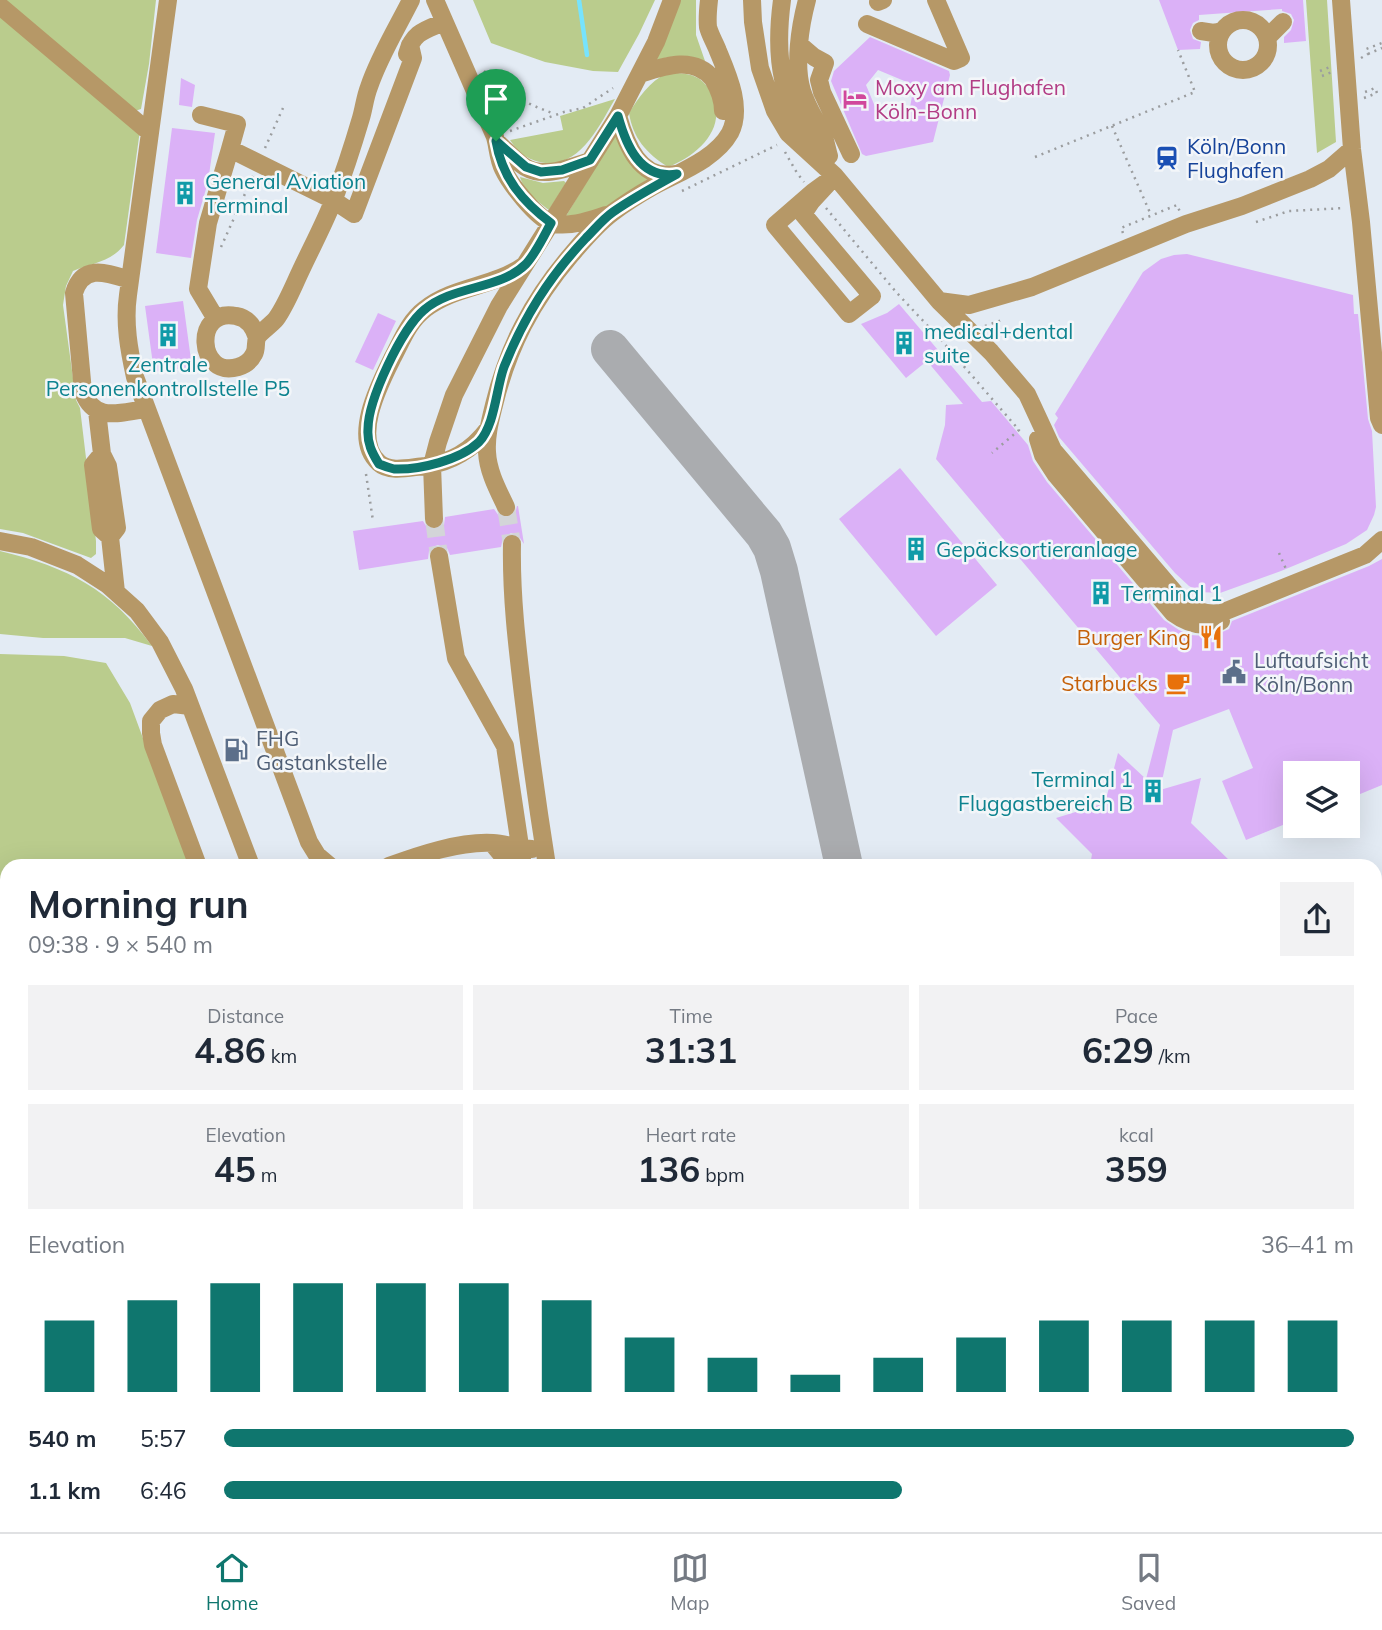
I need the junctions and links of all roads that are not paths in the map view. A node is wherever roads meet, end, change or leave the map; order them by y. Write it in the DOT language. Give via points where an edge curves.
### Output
graph roads {
  1 [pos="168,0"];
  2 [pos="401,0"];
  3 [pos="411,0"];
  4 [pos="420,0"];
  5 [pos="435,0"];
  6 [pos="672,0"];
  7 [pos="709,0"];
  8 [pos="752,0"];
  9 [pos="782,0"];
  10 [pos="807,0"];
  11 [pos="936,0"];
  12 [pos="1341,0"];
  13 [pos="1348,0"];
  14 [pos="0,6"];
  15 [pos="444,22"];
  16 [pos="1283,22"];
  17 [pos="867,23"];
  18 [pos="1201,31"];
  19 [pos="1222,31"];
  20 [pos="1267,38"];
  21 [pos="410,45"];
  22 [pos="800,45"];
  23 [pos="640,74"];
  24 [pos="201,115"];
  25 [pos="618,116"];
  26 [pos="361,118"];
  27 [pos="149,132"];
  28 [pos="496,139"];
  29 [pos="230,149"];
  30 [pos="717,149"];
  31 [pos="1352,149"];
  32 [pos="851,154"];
  33 [pos="590,160"];
  34 [pos="677,174"];
  35 [pos="835,176"];
  36 [pos="333,200"];
  37 [pos="1359,208"];
  38 [pos="612,212"];
  39 [pos="551,223"];
  40 [pos="526,264"];
  41 [pos="130,280"];
  42 [pos="939,301"];
  43 [pos="1382,304"];
  44 [pos="216,319"];
  45 [pos="257,338"];
  46 [pos="1382,407"];
  47 [pos="146,410"];
  48 [pos="97,411"];
  49 [pos="1382,425"];
  50 [pos="488,429"];
  51 [pos="432,465"];
  52 [pos="506,507"];
  53 [pos="434,519"];
  54 [pos="1382,530"];
  55 [pos="1382,540"];
  56 [pos="0,541"];
  57 [pos="512,544"];
  58 [pos="1382,555"];
  59 [pos="439,556"];
  60 [pos="116,592"];
  61 [pos="1181,600"];
  62 [pos="190,706"];
  63 [pos="492,843"];
  64 [pos="521,848"];
  65 [pos="546,858"];
  66 [pos="195,859"];
  67 [pos="248,859"];
  68 [pos="322,859"];
  69 [pos="406,859"];
  70 [pos="505,859"];
  71 [pos="522,859"];
  1 -- 27 [label="street"];
  2 -- 26 [label="street" via="371,61 360,94"];
  3 -- 26 [label="street" via="369,86"];
  4 -- 26 [label="street"];
  5 -- 15 [label="street"];
  6 -- 23 [label="street"];
  7 -- 30 [label="street" via="709,29 735,110 730,132"];
  8 -- 35 [label="street" via="760,68 775,111 788,133"];
  9 -- 58 [label="street" via="781,70 803,128 986,346 1018,391 1048,465 1173,612 1193,624 1211,625"];
  10 -- 22 [label="street"];
  11 -- 17 [label="street" via="961,58 954,61"];
  12 -- 31 [label="street"];
  13 -- 43 [label="street" via="1367,219"];
  14 -- 27 [label="street"];
  15 -- 21 [label="street" via="419,32"];
  15 -- 28 [label="street"];
  16 -- 20 [label="street"];
  18 -- 19 [label="street"];
  19 -- 20 [label="street" via="1235,21 1251,21"];
  19 -- 20 [label="street" via="1219,55 1239,70 1262,62"];
  21 -- 36 [label="street" via="401,76 354,178"];
  21 -- 36 [label="street" via="413,58 354,214"];
  22 -- 32 [label="street" via="825,63 819,80 821,92"];
  22 -- 35 [label="street" via="801,89 824,137"];
  23 -- 25 [label="street"];
  23 -- 30 [label="street" via="684,64 706,72 723,105"];
  24 -- 29 [label="street" via="237,124"];
  25 -- 33 [label="street"];
  25 -- 34 [label="street" via="626,143 648,169"];
  26 -- 36 [label="street"];
  27 -- 41 [label="street"];
  28 -- 33 [label="street" via="526,167 541,172"];
  28 -- 39 [label="street" via="504,172 531,208"];
  29 -- 36 [label="street"];
  29 -- 44 [label="street" via="208,223 198,289"];
  30 -- 34 [label="street"];
  31 -- 37 [label="street"];
  31 -- 42 [label="street" via="1310,179 1032,287 969,305"];
  33 -- 39 [label="street"];
  34 -- 38 [label="street"];
  35 -- 35 [label="street" via="775,225 849,314 872,296 803,214"];
  35 -- 42 [label="street"];
  36 -- 45 [label="street" via="283,306"];
  37 -- 46 [label="street" via="1368,240"];
  37 -- 49 [label="street"];
  38 -- 39 [label="street" via="580,223"];
  38 -- 50 [label="street" via="535,302 516,336"];
  39 -- 40 [label="street"];
  40 -- 51 [label="street" via="454,395"];
  40 -- 51 [label="street" via="424,309 410,325 386,372 372,404 368,428 374,456 379,464 393,469"];
  41 -- 47 [label="street" via="128,342"];
  41 -- 48 [label="street" via="94,272 80,280 74,293 83,392"];
  42 -- 61 [label="street" via="1027,394 1053,450"];
  44 -- 45 [label="street" via="242,318"];
  44 -- 45 [label="street" via="206,332 205,348 223,367 248,361"];
  47 -- 48 [label="street"];
  47 -- 68 [label="street" via="309,842"];
  48 -- 60 [label="street" via="102,454 93,465 101,528 110,537"];
  50 -- 51 [label="street" via="460,455"];
  50 -- 52 [label="street" via="489,468"];
  51 -- 53 [label="street"];
  54 -- 61 [label="street" via="1370,544 1229,603 1210,607"];
  55 -- 61 [label="street" via="1365,555 1221,613 1207,615"];
  56 -- 60 [label="street" via="77,565"];
  57 -- 65 [label="street" via="518,651"];
  59 -- 64 [label="street" via="456,659 505,746"];
  60 -- 62 [label="street" via="160,642"];
  62 -- 66 [label="street" via="173,704 160,710 151,721 151,733"];
  62 -- 67 [label="street"];
  63 -- 64 [label="street"];
  63 -- 69 [label="street"];
  63 -- 70 [label="street"];
  64 -- 65 [label="street"];
  64 -- 71 [label="street"];
}
